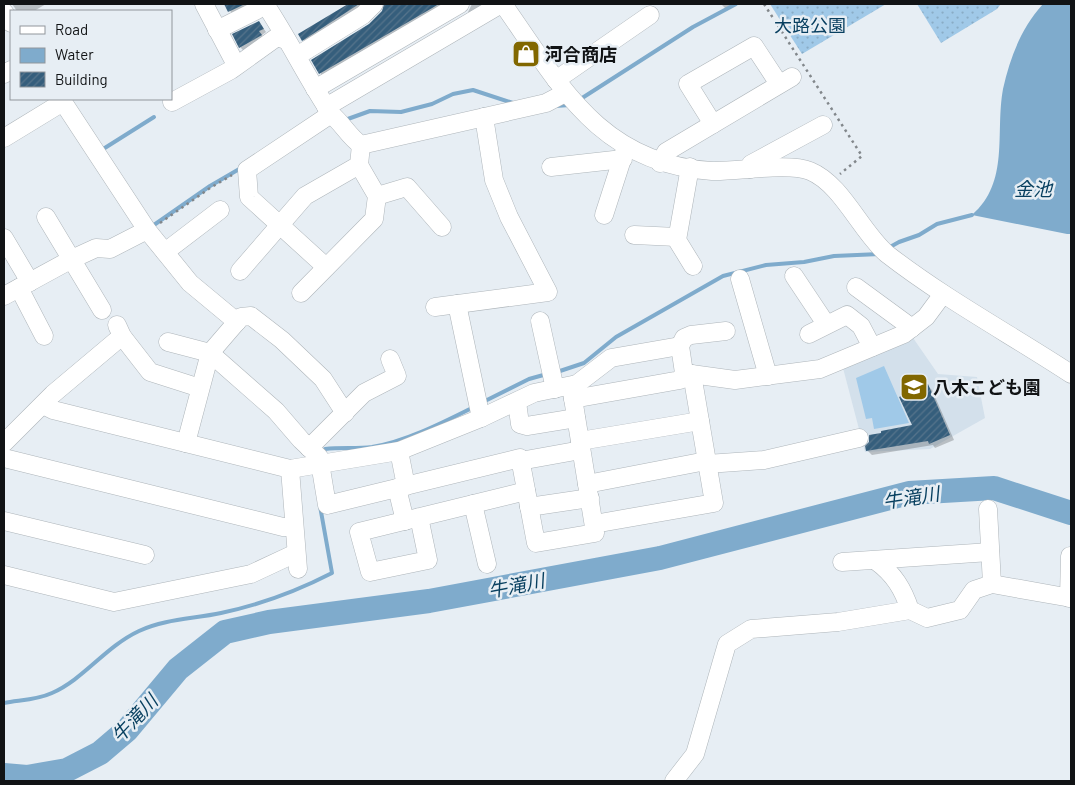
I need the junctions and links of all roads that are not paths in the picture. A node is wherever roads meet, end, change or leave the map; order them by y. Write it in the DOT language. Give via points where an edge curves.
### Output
graph roads {
  1 [pos="204,4"];
  2 [pos="374,4"];
  3 [pos="460,4"];
  4 [pos="502,4"];
  5 [pos="259,6"];
  6 [pos="650,15"];
  7 [pos="217,30"];
  8 [pos="281,39"];
  9 [pos="297,56"];
  10 [pos="234,61"];
  11 [pos="560,86"];
  12 [pos="315,90"];
  13 [pos="62,100"];
  14 [pos="172,102"];
  15 [pos="329,111"];
  16 [pos="484,117"];
  17 [pos="713,124"];
  18 [pos="823,125"];
  19 [pos="4,138"];
  20 [pos="361,145"];
  21 [pos="624,153"];
  22 [pos="660,163"];
  23 [pos="359,165"];
  24 [pos="551,167"];
  25 [pos="690,167"];
  26 [pos="750,169"];
  27 [pos="378,196"];
  28 [pos="220,210"];
  29 [pos="604,215"];
  30 [pos="46,217"];
  31 [pos="278,226"];
  32 [pos="442,227"];
  33 [pos="147,230"];
  34 [pos="634,235"];
  35 [pos="677,237"];
  36 [pos="4,238"];
  37 [pos="165,252"];
  38 [pos="72,260"];
  39 [pos="693,266"];
  40 [pos="326,267"];
  41 [pos="240,271"];
  42 [pos="794,276"];
  43 [pos="740,279"];
  44 [pos="856,287"];
  45 [pos="13,290"];
  46 [pos="301,293"];
  47 [pos="943,294"];
  48 [pos="457,304"];
  49 [pos="435,307"];
  50 [pos="102,310"];
  51 [pos="540,321"];
  52 [pos="237,322"];
  53 [pos="826,324"];
  54 [pos="912,328"];
  55 [pos="726,330"];
  56 [pos="809,334"];
  57 [pos="44,336"];
  58 [pos="168,342"];
  59 [pos="680,346"];
  60 [pos="872,347"];
  61 [pos="210,353"];
  62 [pos="390,359"];
  63 [pos="688,374"];
  64 [pos="1071,374"];
  65 [pos="768,376"];
  66 [pos="200,388"];
  67 [pos="566,391"];
  68 [pos="517,402"];
  69 [pos="43,405"];
  70 [pos="345,412"];
  71 [pos="482,418"];
  72 [pos="576,418"];
  73 [pos="700,421"];
  74 [pos="859,438"];
  75 [pos="4,443"];
  76 [pos="186,443"];
  77 [pos="309,448"];
  78 [pos="399,451"];
  79 [pos="582,451"];
  80 [pos="4,458"];
  81 [pos="321,463"];
  82 [pos="707,463"];
  83 [pos="521,467"];
  84 [pos="290,470"];
  85 [pos="402,487"];
  86 [pos="588,491"];
  87 [pos="528,499"];
  88 [pos="473,504"];
  89 [pos="988,509"];
  90 [pos="4,521"];
  91 [pos="594,524"];
  92 [pos="293,527"];
  93 [pos="990,552"];
  94 [pos="145,555"];
  95 [pos="1070,556"];
  96 [pos="876,561"];
  97 [pos="842,562"];
  98 [pos="487,564"];
  99 [pos="4,575"];
  100 [pos="992,584"];
  101 [pos="1070,598"];
  102 [pos="910,610"];
  103 [pos="674,781"];
  1 -- 7 [label="street"];
  2 -- 9 [label="street" via="364,15"];
  3 -- 12 [label="street" via="436,25 374,45"];
  4 -- 11 [label="street"];
  4 -- 15 [label="street"];
  5 -- 7 [label="street"];
  5 -- 8 [label="street"];
  6 -- 11 [label="street"];
  7 -- 10 [label="street"];
  8 -- 9 [label="street"];
  8 -- 14 [label="street"];
  9 -- 12 [label="street"];
  11 -- 16 [label="street" via="546,103"];
  11 -- 21 [label="street"];
  12 -- 15 [label="street"];
  13 -- 19 [label="street"];
  13 -- 33 [label="street"];
  15 -- 20 [label="street"];
  15 -- 31 [label="street" via="247,170 249,197"];
  16 -- 20 [label="street"];
  16 -- 48 [label="street" via="494,180 548,292"];
  17 -- 17 [label="street" via="688,84 754,46 785,81"];
  17 -- 22 [label="street" via="666,152"];
  18 -- 26 [label="street" via="751,164"];
  20 -- 23 [label="street"];
  21 -- 22 [label="street"];
  21 -- 24 [label="street"];
  21 -- 29 [label="street"];
  22 -- 25 [label="street"];
  23 -- 27 [label="street"];
  23 -- 31 [label="street" via="305,196"];
  25 -- 26 [label="street" via="712,171"];
  25 -- 35 [label="street"];
  26 -- 47 [label="street" via="810,171 828,184 885,252"];
  27 -- 32 [label="street" via="407,187"];
  27 -- 40 [label="street" via="374,219"];
  28 -- 37 [label="street"];
  30 -- 38 [label="street"];
  31 -- 40 [label="street"];
  31 -- 41 [label="street"];
  33 -- 37 [label="street"];
  33 -- 38 [label="street" via="110,249 96,248"];
  34 -- 35 [label="street"];
  35 -- 39 [label="street"];
  36 -- 45 [label="street"];
  37 -- 52 [label="street" via="190,283"];
  38 -- 45 [label="street"];
  38 -- 50 [label="street"];
  40 -- 46 [label="street"];
  42 -- 53 [label="street"];
  43 -- 65 [label="street"];
  44 -- 54 [label="street"];
  45 -- 57 [label="street"];
  47 -- 54 [label="street" via="926,317"];
  47 -- 64 [label="street"];
  48 -- 49 [label="street"];
  48 -- 71 [label="street"];
  51 -- 67 [label="street"];
  52 -- 61 [label="street"];
  52 -- 70 [label="street" via="241,316 251,316 282,340 323,379"];
  53 -- 56 [label="street"];
  53 -- 60 [label="street" via="847,315 861,326"];
  54 -- 60 [label="street"];
  55 -- 59 [label="street" via="691,335 684,338"];
  58 -- 61 [label="street"];
  59 -- 63 [label="street"];
  59 -- 67 [label="street" via="611,358"];
  60 -- 65 [label="street" via="820,369"];
  61 -- 66 [label="street"];
  61 -- 77 [label="street" via="276,411"];
  62 -- 70 [label="street" via="397,376 364,393"];
  63 -- 65 [label="street" via="735,380"];
  63 -- 67 [label="street" via="680,380"];
  63 -- 73 [label="street"];
  66 -- 69 [label="street" via="150,372 120,330"];
  66 -- 76 [label="street"];
  67 -- 68 [label="street" via="534,393"];
  67 -- 72 [label="street"];
  68 -- 71 [label="street"];
  68 -- 72 [label="street" via="520,424 527,426"];
  69 -- 75 [label="street"];
  69 -- 76 [label="street"];
  70 -- 77 [label="street"];
  71 -- 78 [label="street"];
  72 -- 79 [label="street"];
  73 -- 79 [label="street"];
  73 -- 82 [label="street"];
  74 -- 82 [label="street" via="764,460"];
  76 -- 84 [label="street"];
  77 -- 81 [label="street" via="319,456"];
  78 -- 81 [label="street"];
  78 -- 85 [label="street"];
  79 -- 83 [label="street"];
  79 -- 86 [label="street"];
  80 -- 92 [label="street"];
  81 -- 84 [label="street"];
  81 -- 85 [label="street" via="327,505"];
  82 -- 86 [label="street"];
  82 -- 91 [label="street" via="714,502"];
  83 -- 85 [label="street" via="520,458"];
  83 -- 87 [label="street"];
  84 -- 92 [label="street"];
  85 -- 88 [label="street" via="412,519"];
  86 -- 87 [label="street"];
  86 -- 91 [label="street"];
  87 -- 88 [label="street"];
  87 -- 91 [label="street" via="536,543 595,533"];
  88 -- 98 [label="street"];
  89 -- 93 [label="street"];
  90 -- 94 [label="street"];
  92 -- 99 [label="street" via="297,562 114,602"];
  93 -- 96 [label="street"];
  93 -- 100 [label="street"];
  95 -- 101 [label="street"];
  96 -- 97 [label="street"];
  96 -- 102 [label="street" via="895,578"];
  100 -- 101 [label="street"];
  100 -- 102 [label="street" via="974,590 960,610 927,618"];
  102 -- 103 [label="street" via="838,622 751,629 727,644 695,754"];
}
